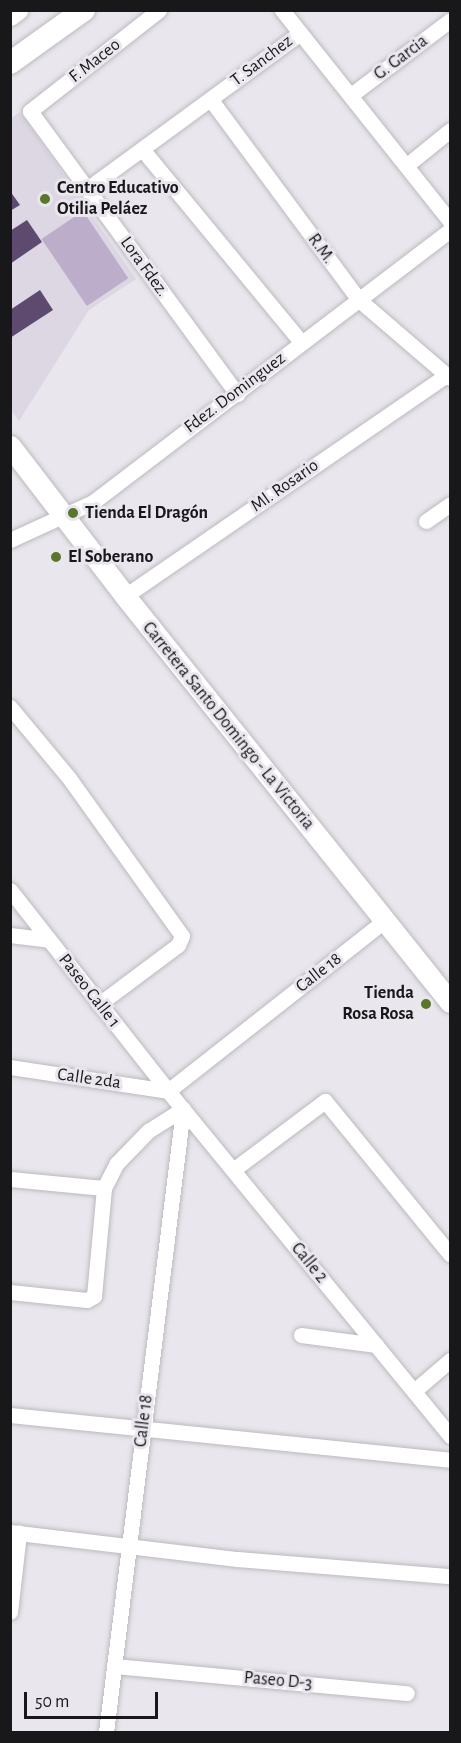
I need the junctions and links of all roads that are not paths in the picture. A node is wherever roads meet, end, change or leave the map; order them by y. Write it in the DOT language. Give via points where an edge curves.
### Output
graph roads {
  1 [pos="17,10"];
  2 [pos="84,10"];
  3 [pos="159,10"];
  4 [pos="282,10"];
  5 [pos="10,15"];
  6 [pos="450,20"];
  7 [pos="300,33"];
  8 [pos="10,63"];
  9 [pos="351,95"];
  10 [pos="211,100"];
  11 [pos="30,111"];
  12 [pos="450,130"];
  13 [pos="142,149"];
  14 [pos="407,165"];
  15 [pos="87,189"];
  16 [pos="450,221"];
  17 [pos="450,230"];
  18 [pos="358,299"];
  19 [pos="302,343"];
  20 [pos="448,377"];
  21 [pos="237,394"];
  22 [pos="10,446"];
  23 [pos="450,504"];
  24 [pos="62,517"];
  25 [pos="426,521"];
  26 [pos="10,540"];
  27 [pos="124,596"];
  28 [pos="10,706"];
  29 [pos="10,890"];
  30 [pos="384,921"];
  31 [pos="10,935"];
  32 [pos="49,940"];
  33 [pos="450,1002"];
  34 [pos="99,1004"];
  35 [pos="10,1068"];
  36 [pos="168,1090"];
  37 [pos="183,1109"];
  38 [pos="233,1170"];
  39 [pos="10,1179"];
  40 [pos="104,1188"];
  41 [pos="450,1254"];
  42 [pos="10,1292"];
  43 [pos="301,1335"];
  44 [pos="376,1345"];
  45 [pos="450,1360"];
  46 [pos="414,1391"];
  47 [pos="10,1415"];
  48 [pos="144,1429"];
  49 [pos="450,1436"];
  50 [pos="450,1460"];
  51 [pos="15,1532"];
  52 [pos="129,1546"];
  53 [pos="450,1576"];
  54 [pos="10,1612"];
  55 [pos="114,1666"];
  56 [pos="407,1693"];
  57 [pos="106,1732"];
  1 -- 5 [label="main road"];
  2 -- 8 [label="main road"];
  3 -- 11 [label="street, F. Maceo"];
  4 -- 7 [label="street"];
  6 -- 9 [label="street, G. Garcia"];
  7 -- 9 [label="street, T. Sanchez"];
  7 -- 10 [label="street, T. Sanchez"];
  9 -- 14 [label="street, T. Sanchez"];
  10 -- 13 [label="street, T. Sanchez"];
  10 -- 18 [label="street, R.M."];
  11 -- 15 [label="street, Lora Fdez."];
  12 -- 14 [label="street"];
  13 -- 15 [label="street, T. Sanchez"];
  13 -- 19 [label="street"];
  14 -- 16 [label="street, T. Sanchez"];
  15 -- 21 [label="street, Lora Fdez."];
  17 -- 18 [label="street, Fdez. Dominguez"];
  18 -- 19 [label="street, Fdez. Dominguez"];
  18 -- 20 [label="street, R.M."];
  19 -- 21 [label="street, Fdez. Dominguez"];
  20 -- 27 [label="street, Ml. Rosario"];
  21 -- 24 [label="street, Fdez. Dominguez" via="93,502"];
  22 -- 24 [label="main road, Carretera Santo Domingo - La Victoria"];
  23 -- 25 [label="street"];
  24 -- 26 [label="street, Fdez. Dominguez"];
  24 -- 27 [label="main road, Carretera Santo Domingo - La Victoria"];
  27 -- 30 [label="main road, Carretera Santo Domingo - La Victoria"];
  28 -- 34 [label="street" via="69,778 182,936 178,945"];
  29 -- 32 [label="street, Paseo Calle 1"];
  30 -- 33 [label="main road, Carretera Santo Domingo - La Victoria"];
  30 -- 36 [label="street, Calle 18"];
  31 -- 32 [label="street"];
  32 -- 34 [label="street, Paseo Calle 1"];
  34 -- 36 [label="street, Paseo Calle 1"];
  35 -- 36 [label="street, Calle 2da"];
  36 -- 37 [label="street, Calle 2"];
  37 -- 38 [label="street, Calle 2"];
  37 -- 40 [label="street" via="147,1131 117,1163"];
  37 -- 48 [label="street, Calle 18"];
  38 -- 41 [label="street" via="325,1101"];
  38 -- 44 [label="street, Calle 2"];
  39 -- 40 [label="street"];
  40 -- 42 [label="street" via="94,1296 87,1300"];
  43 -- 44 [label="street"];
  44 -- 46 [label="street, Calle 2"];
  45 -- 46 [label="street"];
  46 -- 49 [label="street, Calle 2"];
  47 -- 48 [label="street"];
  48 -- 50 [label="street"];
  48 -- 52 [label="street, Calle 18"];
  51 -- 52 [label="street"];
  51 -- 54 [label="street"];
  52 -- 53 [label="street"];
  52 -- 55 [label="street, Calle 18"];
  55 -- 56 [label="street, Paseo D-3"];
  55 -- 57 [label="street, Calle 18"];
}
